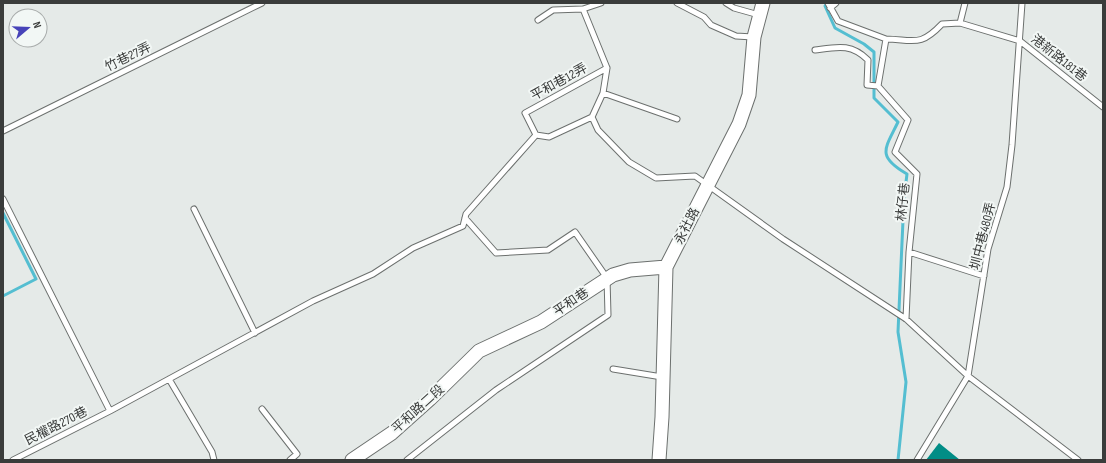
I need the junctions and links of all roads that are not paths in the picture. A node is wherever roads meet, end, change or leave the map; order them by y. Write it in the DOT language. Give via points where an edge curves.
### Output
graph roads {
  1 [pos="262,3"];
  2 [pos="601,3"];
  3 [pos="677,3"];
  4 [pos="726,3"];
  5 [pos="836,3"];
  6 [pos="964,3"];
  7 [pos="1022,3"];
  8 [pos="829,6"];
  9 [pos="583,9"];
  10 [pos="761,9"];
  11 [pos="538,20"];
  12 [pos="960,23"];
  13 [pos="754,37"];
  14 [pos="886,39"];
  15 [pos="1020,41"];
  16 [pos="815,50"];
  17 [pos="607,68"];
  18 [pos="878,86"];
  19 [pos="603,93"];
  20 [pos="1103,107"];
  21 [pos="592,117"];
  22 [pos="677,119"];
  23 [pos="3,131"];
  24 [pos="536,135"];
  25 [pos="708,186"];
  26 [pos="3,199"];
  27 [pos="194,209"];
  28 [pos="465,218"];
  29 [pos="909,252"];
  30 [pos="666,267"];
  31 [pos="984,276"];
  32 [pos="608,278"];
  33 [pos="906,319"];
  34 [pos="255,333"];
  35 [pos="479,351"];
  36 [pos="613,369"];
  37 [pos="968,376"];
  38 [pos="663,377"];
  39 [pos="169,379"];
  40 [pos="262,409"];
  41 [pos="110,411"];
  42 [pos="13,460"];
  43 [pos="214,460"];
  44 [pos="290,460"];
  45 [pos="352,460"];
  46 [pos="407,460"];
  47 [pos="659,460"];
  48 [pos="917,460"];
  49 [pos="1078,460"];
  1 -- 23 [label="lane, 竹巷27弄"];
  2 -- 9 [label="lane"];
  3 -- 13 [label="lane" via="704,17 711,25 736,36"];
  4 -- 10 [label="lane" via="734,8"];
  5 -- 8 [label="lane"];
  6 -- 12 [label="lane"];
  7 -- 15 [label="lane, 圳中巷480弄"];
  8 -- 14 [label="lane" via="838,21"];
  9 -- 11 [label="lane" via="554,10"];
  9 -- 17 [label="lane, 平和巷12弄"];
  10 -- 13 [label="street, 永社路"];
  12 -- 14 [label="lane" via="942,24 923,41"];
  12 -- 15 [label="lane"];
  13 -- 25 [label="street, 永社路" via="749,94 739,124"];
  14 -- 18 [label="lane"];
  15 -- 20 [label="lane, 港新路181巷"];
  15 -- 31 [label="lane, 圳中巷480弄" via="1007,187 988,249"];
  16 -- 18 [label="lane" via="841,46 859,52 868,60 867,85"];
  17 -- 19 [label="lane"];
  17 -- 24 [label="lane, 平和巷12弄" via="526,113"];
  18 -- 29 [label="lane, 林仔巷" via="908,120 895,152 917,174"];
  19 -- 21 [label="lane"];
  19 -- 22 [label="lane"];
  21 -- 24 [label="lane" via="549,137"];
  21 -- 25 [label="lane" via="598,130 629,162 656,178 695,176"];
  24 -- 28 [label="lane"];
  25 -- 30 [label="street, 永社路"];
  25 -- 33 [label="lane" via="783,239"];
  26 -- 41 [label="lane"];
  27 -- 34 [label="lane"];
  28 -- 32 [label="lane" via="496,253 548,250 575,232"];
  28 -- 34 [label="lane, 民權路270巷" via="463,226 413,248 373,274"];
  29 -- 31 [label="lane"];
  29 -- 33 [label="lane, 林仔巷"];
  30 -- 32 [label="street, 平和巷" via="630,270"];
  30 -- 38 [label="street, 永社路"];
  31 -- 37 [label="lane, 圳中巷480弄"];
  32 -- 35 [label="street, 平和巷" via="541,322"];
  32 -- 46 [label="lane" via="608,316 496,390"];
  33 -- 37 [label="lane"];
  34 -- 39 [label="lane, 民權路270巷"];
  35 -- 45 [label="street, 平和路二段" via="392,433"];
  36 -- 38 [label="lane"];
  37 -- 48 [label="lane, 圳中巷480弄"];
  37 -- 49 [label="lane"];
  38 -- 47 [label="street, 永社路"];
  39 -- 41 [label="lane, 民權路270巷"];
  39 -- 43 [label="lane" via="212,452"];
  40 -- 44 [label="lane" via="297,454"];
  41 -- 42 [label="lane, 民權路270巷"];
}
